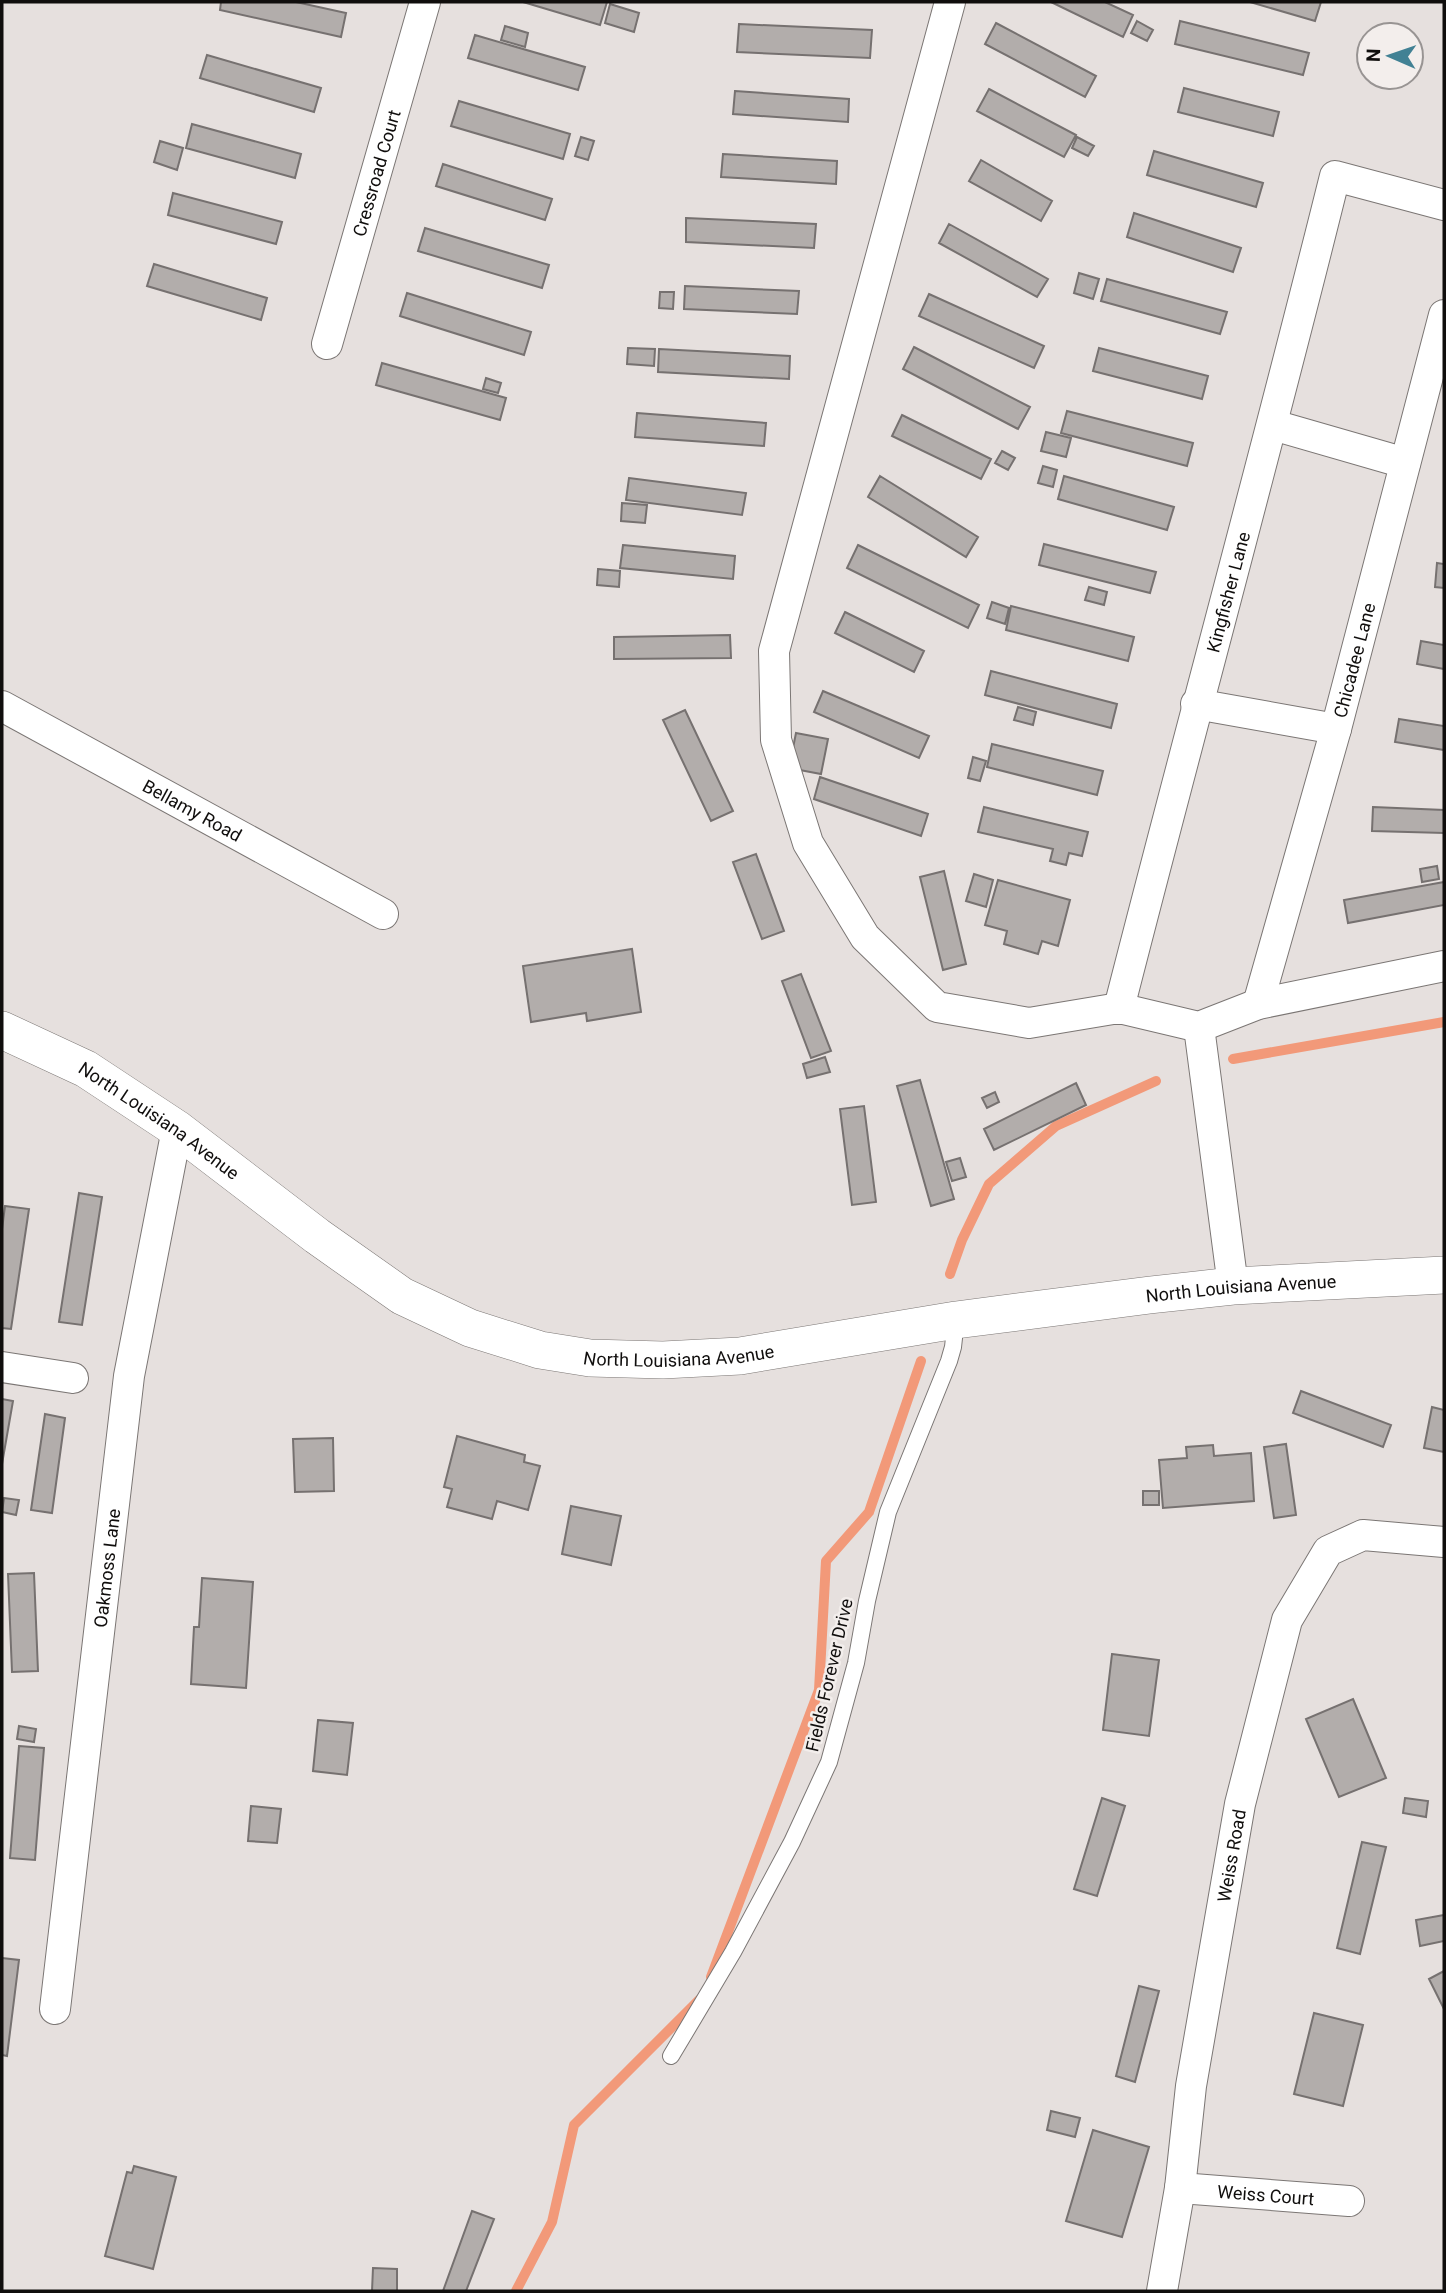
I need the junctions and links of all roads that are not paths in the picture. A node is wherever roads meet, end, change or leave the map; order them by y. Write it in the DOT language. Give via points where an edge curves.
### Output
graph roads {
  1 [pos="425,2"];
  2 [pos="950,2"];
  3 [pos="1444,205"];
  4 [pos="1444,315"];
  5 [pos="327,344"];
  6 [pos="1273,425"];
  7 [pos="1405,463"];
  8 [pos="1196,704"];
  9 [pos="2,706"];
  10 [pos="1336,729"];
  11 [pos="383,914"];
  12 [pos="1444,966"];
  13 [pos="1258,1004"];
  14 [pos="1119,1007"];
  15 [pos="1199,1027"];
  16 [pos="2,1030"];
  17 [pos="177,1129"];
  18 [pos="1444,1275"];
  19 [pos="1233,1286"];
  20 [pos="956,1320"];
  21 [pos="2,1367"];
  22 [pos="74,1378"];
  23 [pos="1444,1542"];
  24 [pos="55,2009"];
  25 [pos="671,2056"];
  26 [pos="1180,2188"];
  27 [pos="1349,2201"];
  28 [pos="1162,2291"];
  1 -- 5 [label="street, Cressroad Court"];
  2 -- 14 [label="street" via="774,651 776,740 808,843 865,937 937,1007 1029,1023"];
  3 -- 6 [label="street, Kingfisher Lane" via="1335,176"];
  4 -- 7 [label="street, Chicadee Lane"];
  6 -- 7 [label="street"];
  6 -- 8 [label="street, Kingfisher Lane"];
  7 -- 10 [label="street, Chicadee Lane"];
  8 -- 10 [label="street"];
  8 -- 14 [label="street, Kingfisher Lane"];
  9 -- 11 [label="street, Bellamy Road"];
  10 -- 13 [label="street, Chicadee Lane"];
  12 -- 13 [label="street"];
  13 -- 15 [label="street"];
  14 -- 15 [label="street"];
  15 -- 19 [label="street"];
  16 -- 17 [label="street, North Louisiana Avenue" via="86,1069"];
  17 -- 20 [label="street, North Louisiana Avenue" via="402,1296 470,1328 540,1350 651,1360 740,1356"];
  17 -- 24 [label="street, Oakmoss Lane" via="129,1376"];
  18 -- 19 [label="street, North Louisiana Avenue"];
  19 -- 20 [label="street, North Louisiana Avenue"];
  20 -- 25 [label="lane, Fields Forever Drive" via="949,1361 888,1512 856,1663 829,1762 733,1952"];
  21 -- 22 [label="street"];
  23 -- 26 [label="street, Weiss Road" via="1363,1535 1328,1551 1287,1620 1240,1804 1191,2086"];
  26 -- 27 [label="street, Weiss Court"];
  26 -- 28 [label="street, Weiss Road"];
}
